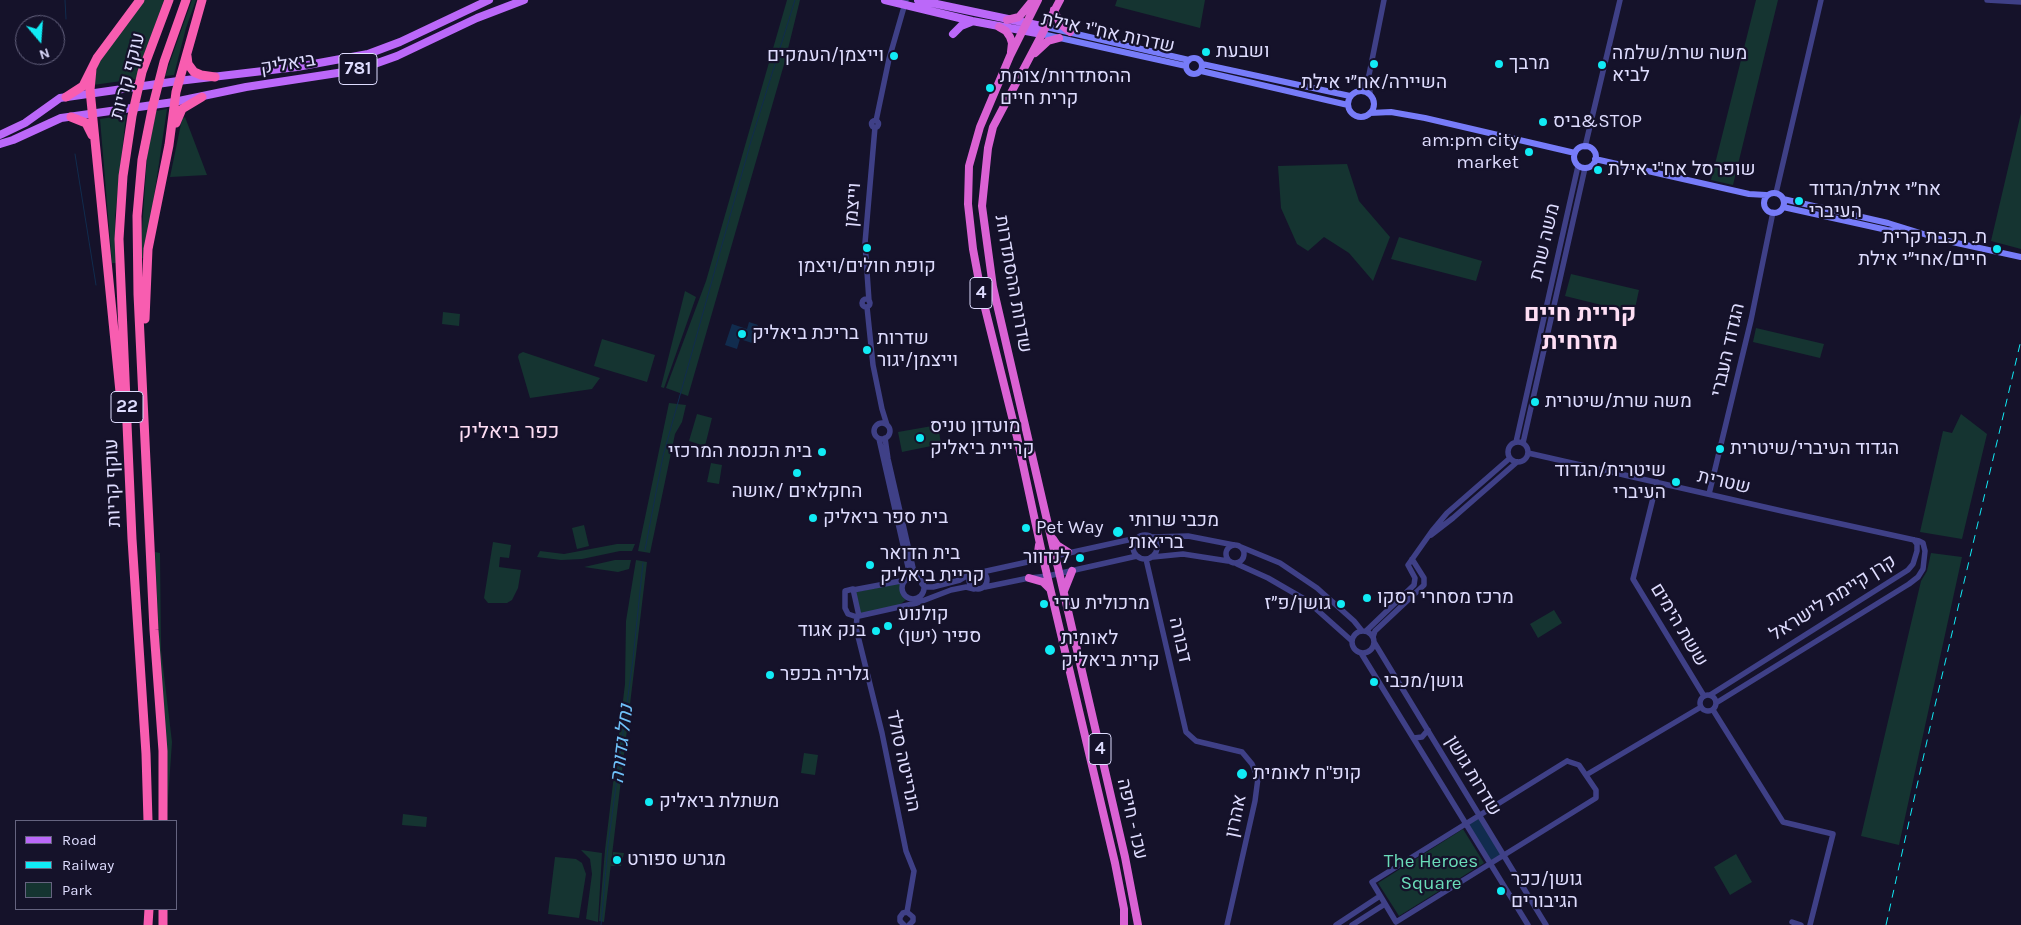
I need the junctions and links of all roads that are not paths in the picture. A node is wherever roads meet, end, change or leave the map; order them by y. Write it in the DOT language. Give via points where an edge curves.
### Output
graph roads {
  1 [pos="140,0"];
  2 [pos="169,0"];
  3 [pos="186,0"];
  4 [pos="202,0"];
  5 [pos="489,0"];
  6 [pos="524,0"];
  7 [pos="885,0"];
  8 [pos="918,0"];
  9 [pos="1033,0"];
  10 [pos="1038,0"];
  11 [pos="1060,0"];
  12 [pos="1384,0"];
  13 [pos="1620,0"];
  14 [pos="1821,0"];
  15 [pos="1987,0"];
  16 [pos="905,2"];
  17 [pos="2021,2"];
  18 [pos="1054,10"];
  19 [pos="1007,20"];
  20 [pos="972,21"];
  21 [pos="1026,24"];
  22 [pos="999,27"];
  23 [pos="1044,31"];
  24 [pos="1022,32"];
  25 [pos="1070,32"];
  26 [pos="953,34"];
  27 [pos="1059,38"];
  28 [pos="187,49"];
  29 [pos="1010,56"];
  30 [pos="1029,60"];
  31 [pos="1188,63"];
  32 [pos="1201,67"];
  33 [pos="92,69"];
  34 [pos="1369,75"];
  35 [pos="215,77"];
  36 [pos="174,82"];
  37 [pos="1360,91"];
  38 [pos="90,94"];
  39 [pos="1370,94"];
  40 [pos="1350,96"];
  41 [pos="202,97"];
  42 [pos="63,98"];
  43 [pos="174,102"];
  44 [pos="1374,103"];
  45 [pos="1348,105"];
  46 [pos="1391,112"];
  47 [pos="1370,113"];
  48 [pos="93,114"];
  49 [pos="71,118"];
  50 [pos="0,135"];
  51 [pos="0,144"];
  52 [pos="169,145"];
  53 [pos="96,146"];
  54 [pos="1585,147"];
  55 [pos="1575,153"];
  56 [pos="1596,158"];
  57 [pos="1578,166"];
  58 [pos="1585,168"];
  59 [pos="1776,193"];
  60 [pos="1765,198"];
  61 [pos="1783,199"];
  62 [pos="1783,207"];
  63 [pos="1773,212"];
  64 [pos="1913,232"];
  65 [pos="2021,256"];
  66 [pos="144,389"];
  67 [pos="882,409"];
  68 [pos="878,424"];
  69 [pos="888,425"];
  70 [pos="882,438"];
  71 [pos="1516,442"];
  72 [pos="1523,443"];
  73 [pos="1528,453"];
  74 [pos="1510,458"];
  75 [pos="1517,462"];
  76 [pos="1657,482"];
  77 [pos="130,489"];
  78 [pos="1709,494"];
  79 [pos="1051,536"];
  80 [pos="1429,536"];
  81 [pos="1151,537"];
  82 [pos="1137,538"];
  83 [pos="1040,540"];
  84 [pos="1914,540"];
  85 [pos="1234,545"];
  86 [pos="1241,547"];
  87 [pos="1068,552"];
  88 [pos="1055,555"];
  89 [pos="1136,556"];
  90 [pos="1043,558"];
  91 [pos="1150,558"];
  92 [pos="1412,559"];
  93 [pos="1033,560"];
  94 [pos="1228,561"];
  95 [pos="1237,564"];
  96 [pos="1072,571"];
  97 [pos="982,572"];
  98 [pos="972,573"];
  99 [pos="1060,574"];
  100 [pos="1048,576"];
  101 [pos="1029,578"];
  102 [pos="906,579"];
  103 [pos="920,581"];
  104 [pos="985,587"];
  105 [pos="974,589"];
  106 [pos="854,590"];
  107 [pos="951,590"];
  108 [pos="1051,590"];
  109 [pos="1064,593"];
  110 [pos="916,599"];
  111 [pos="893,609"];
  112 [pos="858,616"];
  113 [pos="1364,631"];
  114 [pos="1374,640"];
  115 [pos="1352,641"];
  116 [pos="1361,653"];
  117 [pos="1707,696"];
  118 [pos="1716,703"];
  119 [pos="1701,708"];
  120 [pos="1712,710"];
  121 [pos="1184,727"];
  122 [pos="1428,730"];
  123 [pos="1414,738"];
  124 [pos="1586,775"];
  125 [pos="1480,815"];
  126 [pos="148,820"];
  127 [pos="163,820"];
  128 [pos="1465,824"];
  129 [pos="1504,855"];
  130 [pos="1490,864"];
  131 [pos="1380,896"];
  132 [pos="1385,904"];
  133 [pos="149,910"];
  134 [pos="163,910"];
  135 [pos="907,912"];
  136 [pos="1792,922"];
  137 [pos="148,925"];
  138 [pos="162,925"];
  139 [pos="904,925"];
  140 [pos="909,925"];
  141 [pos="1124,925"];
  142 [pos="1138,925"];
  143 [pos="1227,925"];
  144 [pos="1336,925"];
  145 [pos="1352,925"];
  146 [pos="1528,925"];
  147 [pos="1546,925"];
  148 [pos="1801,925"];
  149 [pos="1810,925"];
  1 -- 33 [label="highway" via="96,58"];
  2 -- 77 [label="highway, עוקף קריות / 22" via="136,95 126,146 120,206"];
  3 -- 66 [label="highway, עוקף קריות / 22" via="164,62 153,106 139,190 137,258"];
  4 -- 28 [label="highway"];
  5 -- 35 [label="main road, ביאליק / 781" via="393,45 359,57"];
  6 -- 41 [label="main road, ביאליק / 781" via="462,24 378,63"];
  7 -- 16 [label="main road, שדרות אח\"י אילת"];
  8 -- 19 [label="main road, שדרות אח\"י אילת"];
  9 -- 19 [label="highway" via="1019,17"];
  10 -- 21 [label="highway, שדרות ההסתדרות / 4"];
  11 -- 18 [label="highway, שדרות ההסתדרות / 4"];
  12 -- 34 [label="street"];
  13 -- 54 [label="street"];
  14 -- 59 [label="street"];
  15 -- 17 [label="street"];
  16 -- 20 [label="main road, שדרות אח\"י אילת"];
  16 -- 67 [label="street, וייצמן" via="888,59 876,124 865,243 866,303"];
  18 -- 23 [label="highway, שדרות ההסתדרות / 4"];
  18 -- 25 [label="highway" via="1060,24"];
  19 -- 21 [label="main road, שדרות אח\"י אילת"];
  20 -- 22 [label="main road, שדרות אח\"י אילת"];
  20 -- 26 [label="main road"];
  21 -- 23 [label="main road, שדרות אח\"י אילת"];
  21 -- 24 [label="highway, שדרות ההסתדרות / 4"];
  22 -- 24 [label="main road, שדרות אח\"י אילת"];
  22 -- 29 [label="highway" via="1011,40"];
  23 -- 24 [label="main road, שדרות אח\"י אילת"];
  23 -- 25 [label="main road, שדרות אח\"י אילת"];
  23 -- 27 [label="main road, שדרות אח\"י אילת"];
  23 -- 30 [label="highway, שדרות ההסתדרות / 4"];
  24 -- 29 [label="highway, שדרות ההסתדרות / 4"];
  25 -- 31 [label="main road, שדרות אח\"י אילת"];
  27 -- 30 [label="highway" via="1046,43"];
  27 -- 31 [label="main road, שדרות אח\"י אילת"];
  28 -- 35 [label="highway" via="191,69 201,75"];
  28 -- 36 [label="highway"];
  29 -- 83 [label="highway, שדרות ההסתדרות / 4" via="974,146 968,204 981,292"];
  30 -- 79 [label="highway, שדרות ההסתדרות / 4" via="993,126 982,206 993,287"];
  31 -- 32 [label="main road" via="1196,58"];
  31 -- 32 [label="main road" via="1191,73 1197,74"];
  32 -- 40 [label="main road"];
  32 -- 45 [label="main road"];
  33 -- 38 [label="highway"];
  33 -- 42 [label="highway" via="82,88"];
  34 -- 37 [label="street"];
  34 -- 39 [label="street"];
  35 -- 36 [label="main road, ביאליק / 781"];
  36 -- 38 [label="main road, 781"];
  36 -- 43 [label="highway"];
  37 -- 39 [label="main road"];
  37 -- 40 [label="main road"];
  38 -- 42 [label="main road, 781"];
  38 -- 48 [label="highway"];
  39 -- 44 [label="main road"];
  40 -- 45 [label="main road"];
  41 -- 43 [label="main road, ביאליק / 781"];
  41 -- 52 [label="highway" via="182,108"];
  42 -- 50 [label="main road, 781" via="25,124"];
  43 -- 48 [label="main road, ביאליק / 781"];
  43 -- 52 [label="highway"];
  44 -- 46 [label="main road"];
  44 -- 47 [label="main road"];
  45 -- 47 [label="main road" via="1354,115"];
  46 -- 47 [label="main road"];
  46 -- 55 [label="main road"];
  48 -- 49 [label="main road, 781"];
  48 -- 53 [label="highway"];
  49 -- 51 [label="main road, 781" via="61,118"];
  49 -- 53 [label="highway" via="88,125"];
  52 -- 66 [label="highway" via="148,249"];
  53 -- 77 [label="highway"];
  54 -- 55 [label="main road"];
  54 -- 56 [label="main road" via="1593,150"];
  55 -- 57 [label="main road" via="1574,161"];
  56 -- 58 [label="main road"];
  56 -- 60 [label="main road"];
  57 -- 58 [label="main road"];
  57 -- 71 [label="street, משה שרת"];
  58 -- 72 [label="street, משה שרת"];
  59 -- 60 [label="main road"];
  59 -- 61 [label="main road"];
  60 -- 63 [label="main road" via="1767,210"];
  61 -- 62 [label="main road"];
  61 -- 64 [label="main road" via="1888,223"];
  62 -- 63 [label="main road"];
  62 -- 64 [label="main road" via="1887,230"];
  63 -- 78 [label="street, הגדוד העברי"];
  64 -- 65 [label="main road"];
  66 -- 127 [label="highway, עוקף קריות / 22" via="154,630 163,751"];
  67 -- 68 [label="street, וייצמן"];
  67 -- 69 [label="street, וייצמן"];
  68 -- 69 [label="street"];
  68 -- 70 [label="street" via="875,436"];
  69 -- 70 [label="street" via="890,433"];
  70 -- 102 [label="street" via="908,567"];
  70 -- 103 [label="street" via="914,572"];
  71 -- 72 [label="street"];
  71 -- 74 [label="street" via="1508,449"];
  72 -- 73 [label="street"];
  73 -- 75 [label="street" via="1524,460"];
  73 -- 76 [label="street, שטרית"];
  74 -- 75 [label="street"];
  74 -- 80 [label="street" via="1447,513"];
  75 -- 80 [label="street"];
  76 -- 78 [label="street, שטרית"];
  76 -- 117 [label="street, ששת הימים" via="1633,579"];
  77 -- 126 [label="highway, עוקף קריות / 22"];
  78 -- 84 [label="street, שטרית"];
  79 -- 87 [label="highway"];
  79 -- 88 [label="highway, שדרות ההסתדרות / 4"];
  80 -- 92 [label="street"];
  81 -- 82 [label="street" via="1143,535"];
  81 -- 85 [label="street" via="1188,536"];
  81 -- 91 [label="street" via="1157,546"];
  82 -- 87 [label="street"];
  82 -- 89 [label="street" via="1133,549"];
  83 -- 90 [label="highway, שדרות ההסתדרות / 4"];
  83 -- 93 [label="highway"];
  84 -- 117 [label="street, קרן קיימת לישראל" via="1918,549 1908,570"];
  84 -- 118 [label="street, קרן קיימת לישראל" via="1921,541 1925,551 1918,577"];
  85 -- 86 [label="street"];
  85 -- 94 [label="street" via="1226,553"];
  86 -- 95 [label="street" via="1244,556"];
  86 -- 113 [label="street" via="1280,563 1310,583"];
  87 -- 88 [label="street"];
  88 -- 90 [label="street"];
  88 -- 99 [label="highway, 4"];
  89 -- 91 [label="street"];
  89 -- 96 [label="street"];
  90 -- 93 [label="street"];
  90 -- 100 [label="highway, 4"];
  91 -- 94 [label="street" via="1183,554"];
  91 -- 121 [label="street, דבורה"];
  92 -- 113 [label="street" via="1408,566 1415,578 1414,585"];
  92 -- 114 [label="street" via="1424,578 1424,585 1375,631"];
  93 -- 97 [label="street"];
  94 -- 95 [label="street"];
  95 -- 115 [label="street" via="1306,600"];
  96 -- 99 [label="street"];
  96 -- 109 [label="highway"];
  97 -- 98 [label="street"];
  97 -- 104 [label="street" via="987,580"];
  98 -- 103 [label="street" via="934,587 925,587"];
  98 -- 105 [label="street" via="968,582"];
  99 -- 100 [label="street"];
  99 -- 109 [label="highway, עכו - חיפה / 4"];
  100 -- 101 [label="street"];
  100 -- 108 [label="highway, עכו - חיפה / 4"];
  101 -- 104 [label="street"];
  101 -- 108 [label="highway" via="1043,582"];
  102 -- 103 [label="street" via="912,577"];
  102 -- 106 [label="street"];
  102 -- 110 [label="street" via="904,593 907,598"];
  103 -- 110 [label="street" via="923,592"];
  104 -- 105 [label="street"];
  105 -- 107 [label="street"];
  106 -- 112 [label="street, הנרייטה סולד"];
  106 -- 112 [label="street" via="845,592 845,608 848,614"];
  107 -- 110 [label="street"];
  107 -- 111 [label="street"];
  108 -- 141 [label="highway, עכו - חיפה / 4" via="1115,863"];
  109 -- 142 [label="highway, עכו - חיפה / 4"];
  110 -- 111 [label="street"];
  111 -- 112 [label="street"];
  112 -- 135 [label="street, הנרייטה סולד" via="856,628 906,851 914,871"];
  113 -- 114 [label="street"];
  113 -- 115 [label="street" via="1357,633"];
  114 -- 116 [label="street" via="1372,649"];
  114 -- 122 [label="street, שדרות גושן"];
  115 -- 116 [label="street" via="1354,648"];
  116 -- 123 [label="street, שדרות גושן"];
  117 -- 118 [label="street, ששת הימים" via="1714,698"];
  117 -- 119 [label="street, ששת הימים" via="1700,702"];
  118 -- 120 [label="street"];
  119 -- 120 [label="street"];
  119 -- 124 [label="street"];
  120 -- 149 [label="street" via="1783,822 1833,834"];
  121 -- 143 [label="street, אהרון" via="1188,736 1196,741 1236,750 1248,758 1258,778 1256,801"];
  122 -- 123 [label="street" via="1422,737"];
  122 -- 125 [label="street, שדרות גושן"];
  123 -- 128 [label="street, שדרות גושן"];
  124 -- 125 [label="street" via="1579,765 1567,761"];
  124 -- 129 [label="street" via="1596,790 1596,798"];
  125 -- 128 [label="street"];
  125 -- 129 [label="street, שדרות גושן"];
  128 -- 130 [label="street, שדרות גושן"];
  128 -- 131 [label="street" via="1372,882"];
  129 -- 130 [label="street"];
  129 -- 147 [label="street, שדרות גושן"];
  130 -- 132 [label="street" via="1396,922"];
  130 -- 146 [label="street, שדרות גושן"];
  131 -- 132 [label="street"];
  131 -- 144 [label="street"];
  132 -- 145 [label="street"];
  133 -- 137 [label="highway"];
  134 -- 138 [label="highway"];
  135 -- 139 [label="street, הנרייטה סולד" via="900,917"];
  135 -- 140 [label="street" via="913,918"];
  136 -- 148 [label="street"];
}
